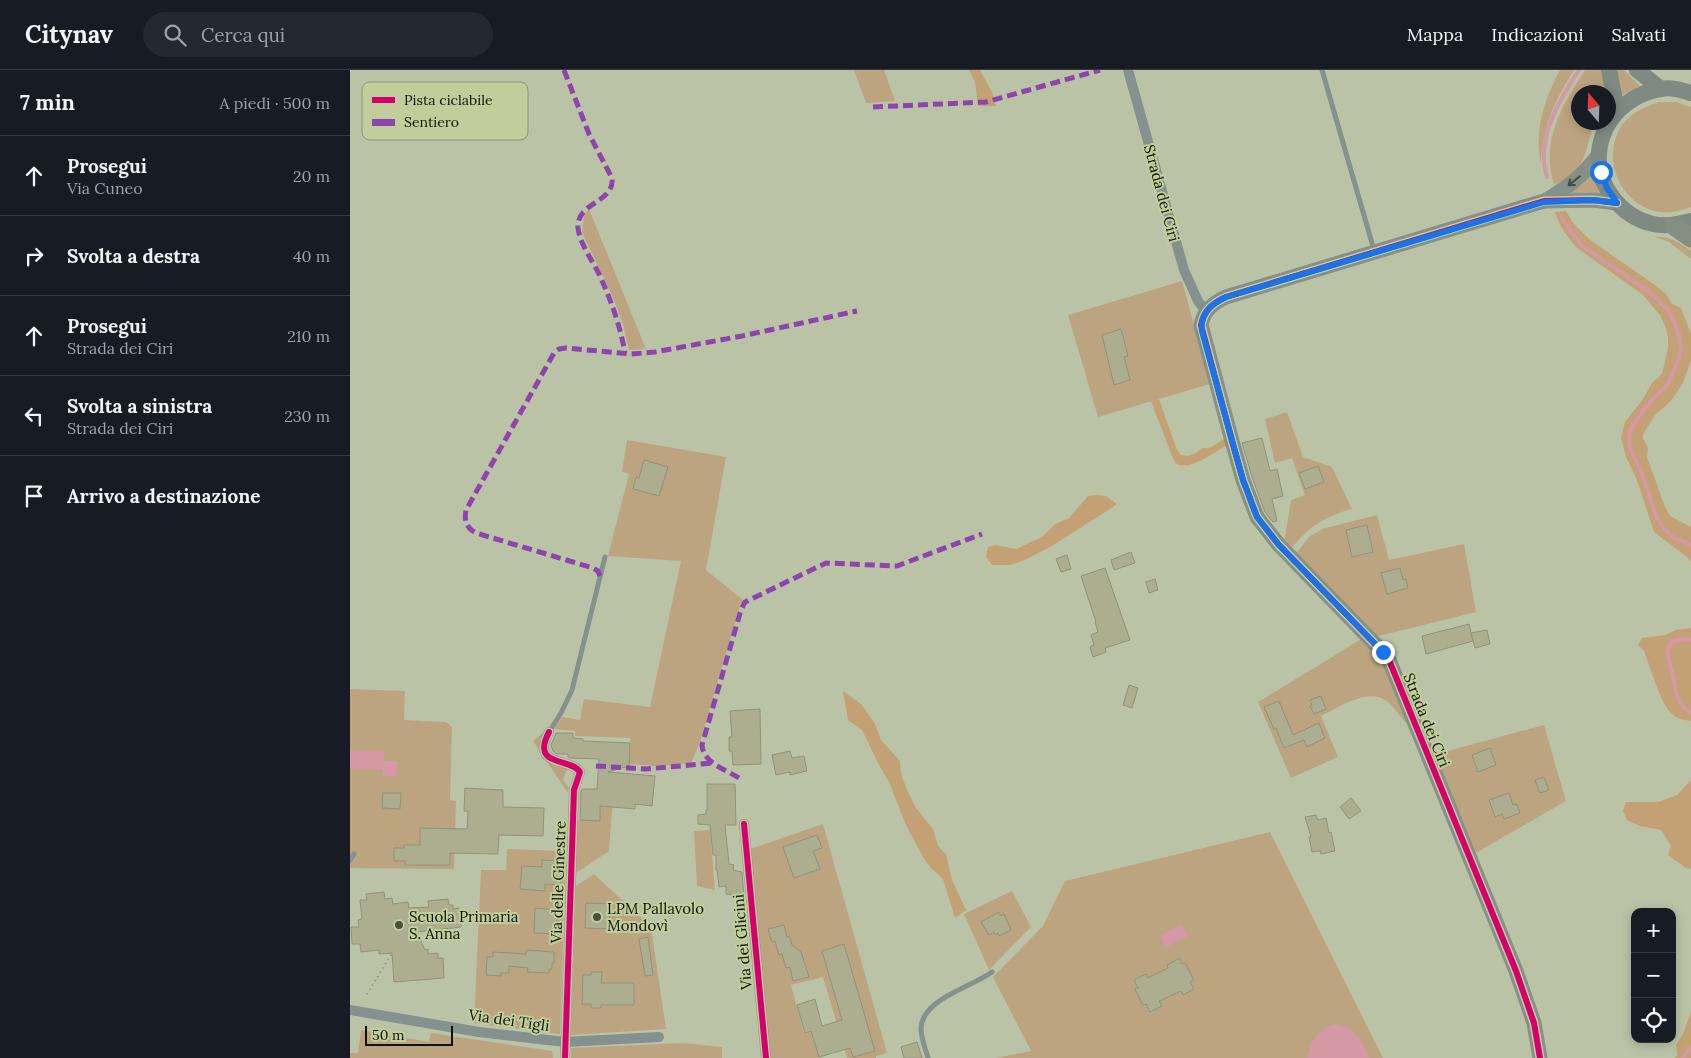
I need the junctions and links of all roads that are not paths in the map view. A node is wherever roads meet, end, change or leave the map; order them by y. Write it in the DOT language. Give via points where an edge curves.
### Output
graph roads {
  1 [pos="1128,70"];
  2 [pos="1322,70"];
  3 [pos="1609,70"];
  4 [pos="1637,70"];
  5 [pos="1661,89"];
  6 [pos="1691,93"];
  7 [pos="1617,111"];
  8 [pos="1599,154"];
  9 [pos="1544,202"];
  10 [pos="1617,203"];
  11 [pos="1682,223"];
  12 [pos="1691,238"];
  13 [pos="1375,252"];
  14 [pos="1206,310"];
  15 [pos="605,557"];
  16 [pos="549,732"];
  17 [pos="744,824"];
  18 [pos="354,854"];
  19 [pos="350,860"];
  20 [pos="992,972"];
  21 [pos="352,1011"];
  22 [pos="659,1037"];
  23 [pos="565,1042"];
  24 [pos="565,1058"];
  25 [pos="766,1058"];
  26 [pos="928,1058"];
  27 [pos="1540,1058"];
  1 -- 14 [label="street, Strada dei Ciri" via="1184,270 1198,302"];
  2 -- 13 [label="lane"];
  3 -- 7 [label="main road"];
  4 -- 5 [label="main road"];
  5 -- 6 [label="main road"];
  5 -- 7 [label="main road" via="1635,97"];
  7 -- 8 [label="main road" via="1604,131"];
  8 -- 9 [label="street, one-way" via="1576,180"];
  8 -- 10 [label="main road" via="1601,172"];
  9 -- 10 [label="street" via="1593,200"];
  9 -- 13 [label="street"];
  10 -- 11 [label="main road" via="1646,222"];
  11 -- 12 [label="highway"];
  13 -- 14 [label="street" via="1226,297"];
  14 -- 27 [label="street, Strada dei Ciri" via="1202,331 1252,507 1260,523 1279,545 1389,660 1516,970 1534,1024"];
  15 -- 16 [label="lane" via="572,690"];
  16 -- 23 [label="street, Via delle Ginestre" via="544,746 548,756 574,766 580,772 574,790"];
  17 -- 25 [label="street, Via dei Glicini"];
  18 -- 19 [label="lane"];
  20 -- 26 [label="lane" via="938,1002 925,1014 922,1033"];
  21 -- 23 [label="street, Via dei Tigli"];
  22 -- 23 [label="street, Via dei Tigli"];
  23 -- 24 [label="street, Via delle Ginestre"];
}
